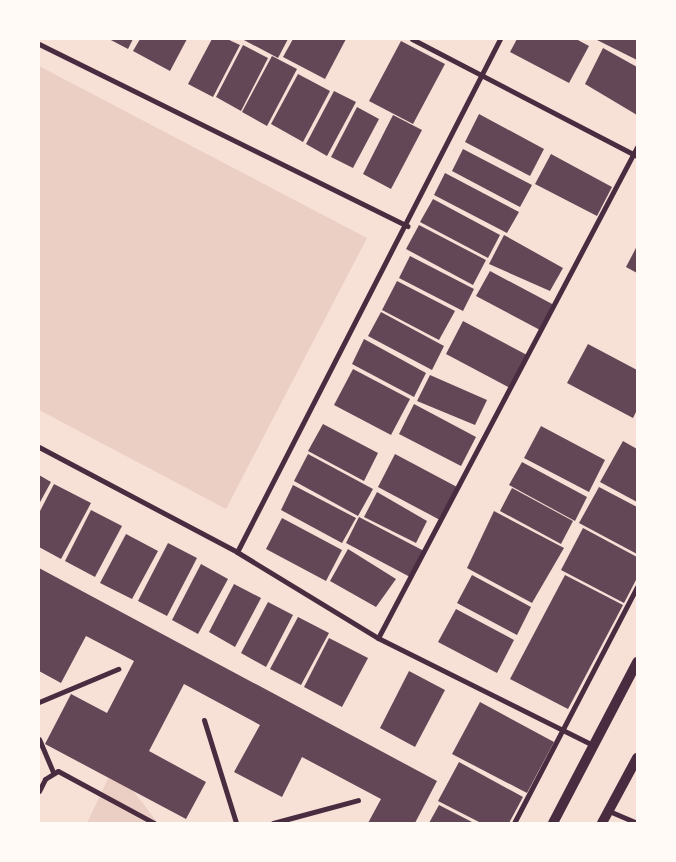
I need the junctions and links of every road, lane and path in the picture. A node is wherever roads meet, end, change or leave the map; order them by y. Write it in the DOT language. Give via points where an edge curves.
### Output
graph roads {
  1 [pos="412,39"];
  2 [pos="500,39"];
  3 [pos="39,44"];
  4 [pos="480,75"];
  5 [pos="637,147"];
  6 [pos="635,155"];
  7 [pos="407,226"];
  8 [pos="39,447"];
  9 [pos="237,552"];
  10 [pos="637,587"];
  11 [pos="378,638"];
  12 [pos="637,662"];
  13 [pos="118,669"];
  14 [pos="39,702"];
  15 [pos="204,720"];
  16 [pos="563,731"];
  17 [pos="39,739"];
  18 [pos="593,745"];
  19 [pos="637,758"];
  20 [pos="53,772"];
  21 [pos="39,790"];
  22 [pos="358,800"];
  23 [pos="609,810"];
  24 [pos="154,823"];
  25 [pos="236,823"];
  26 [pos="273,823"];
  27 [pos="514,823"];
  28 [pos="553,823"];
  29 [pos="602,823"];
  30 [pos="637,823"];
  1 -- 4 [label="street"];
  2 -- 4 [label="street"];
  3 -- 7 [label="street"];
  4 -- 6 [label="street"];
  4 -- 7 [label="street"];
  5 -- 6 [label="street"];
  6 -- 11 [label="street"];
  7 -- 9 [label="street"];
  8 -- 9 [label="street"];
  9 -- 11 [label="street"];
  10 -- 16 [label="street"];
  11 -- 16 [label="street"];
  12 -- 18 [label="main road"];
  13 -- 14 [label="street"];
  15 -- 25 [label="street"];
  16 -- 18 [label="street"];
  16 -- 27 [label="street"];
  17 -- 20 [label="street"];
  18 -- 28 [label="main road"];
  19 -- 23 [label="main road"];
  20 -- 21 [label="street"];
  20 -- 24 [label="street" via="64,773"];
  22 -- 26 [label="street"];
  23 -- 29 [label="main road"];
  23 -- 30 [label="street"];
}
